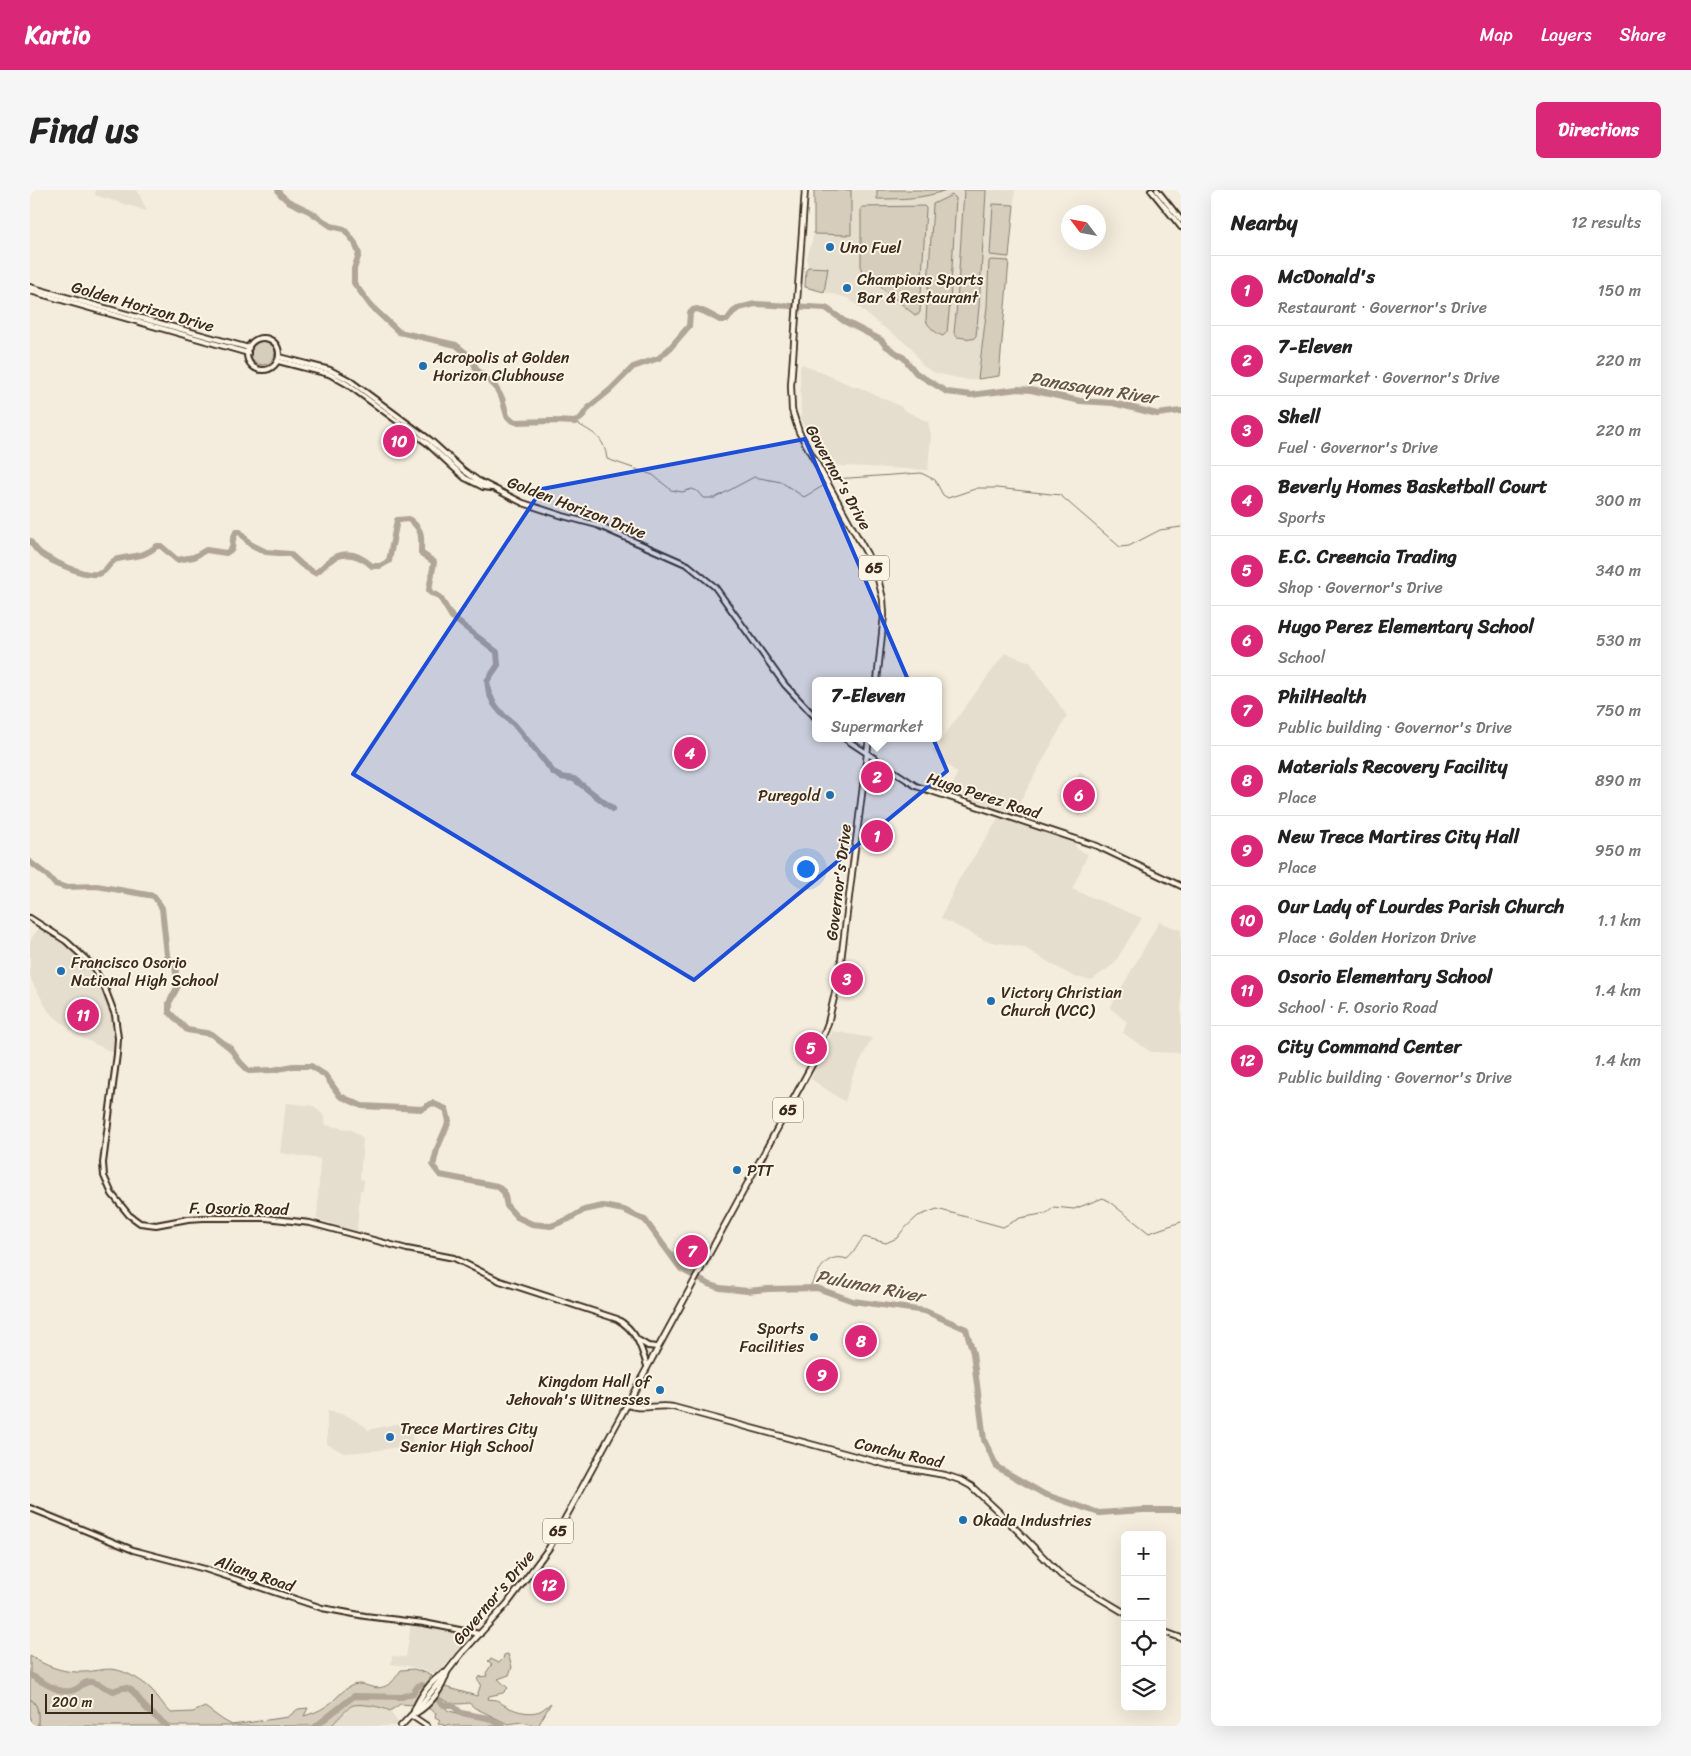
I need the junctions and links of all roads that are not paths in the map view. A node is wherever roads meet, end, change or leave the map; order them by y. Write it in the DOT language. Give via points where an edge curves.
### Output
graph roads {
  1 [pos="805,190"];
  2 [pos="1151,190"];
  3 [pos="1157,190"];
  4 [pos="1181,220"];
  5 [pos="1181,228"];
  6 [pos="30,287"];
  7 [pos="30,291"];
  8 [pos="249,350"];
  9 [pos="278,359"];
  10 [pos="877,677"];
  11 [pos="812,714"];
  12 [pos="850,742"];
  13 [pos="868,742"];
  14 [pos="867,754"];
  15 [pos="1181,886"];
  16 [pos="30,918"];
  17 [pos="638,1340"];
  18 [pos="657,1347"];
  19 [pos="647,1366"];
  20 [pos="626,1404"];
  21 [pos="30,1508"];
  22 [pos="1121,1610"];
  23 [pos="1166,1632"];
  24 [pos="480,1634"];
  25 [pos="1181,1638"];
  26 [pos="412,1716"];
  27 [pos="401,1726"];
  28 [pos="427,1726"];
  1 -- 10 [label="main road, Governor's Drive / 65" via="792,410 799,432 867,554 880,585 884,624"];
  2 -- 5 [label="street"];
  3 -- 4 [label="street"];
  6 -- 8 [label="street, Golden Horizon Drive"];
  7 -- 8 [label="street, Golden Horizon Drive"];
  8 -- 9 [label="street" via="249,361 258,369 269,369"];
  8 -- 9 [label="street" via="258,340 268,340 278,347"];
  9 -- 11 [label="street, Golden Horizon Drive" via="328,374 347,384 427,443 469,481 494,488 523,503 597,525 696,570 715,587 785,685"];
  12 -- 14 [label="street"];
  13 -- 14 [label="main road, Governor's Drive / 65"];
  14 -- 15 [label="street, Hugo Perez Road" via="916,786 1096,846"];
  14 -- 18 [label="main road, Governor's Drive / 65" via="845,929 834,1000 825,1032 750,1180"];
  16 -- 17 [label="street, F. Osorio Road" via="66,941 92,965 115,1015 118,1038 104,1176 112,1194 140,1223 202,1218 266,1218 310,1223 454,1258 500,1281 617,1319 628,1326"];
  17 -- 18 [label="street, F. Osorio Road"];
  17 -- 19 [label="street, F. Osorio Road"];
  18 -- 19 [label="main road, Governor's Drive / 65"];
  19 -- 20 [label="main road, Governor's Drive / 65"];
  20 -- 22 [label="main road, Conchu Road" via="632,1408 673,1407 888,1465 960,1480 1000,1513 1061,1575"];
  20 -- 24 [label="main road, Governor's Drive / 65" via="549,1548"];
  21 -- 24 [label="street, Aliang Road" via="133,1550 205,1569 316,1606"];
  23 -- 25 [label="main road"];
  24 -- 26 [label="main road, Governor's Drive / 65"];
  26 -- 27 [label="main road, Governor's Drive / 65"];
  26 -- 28 [label="main road"];
}
